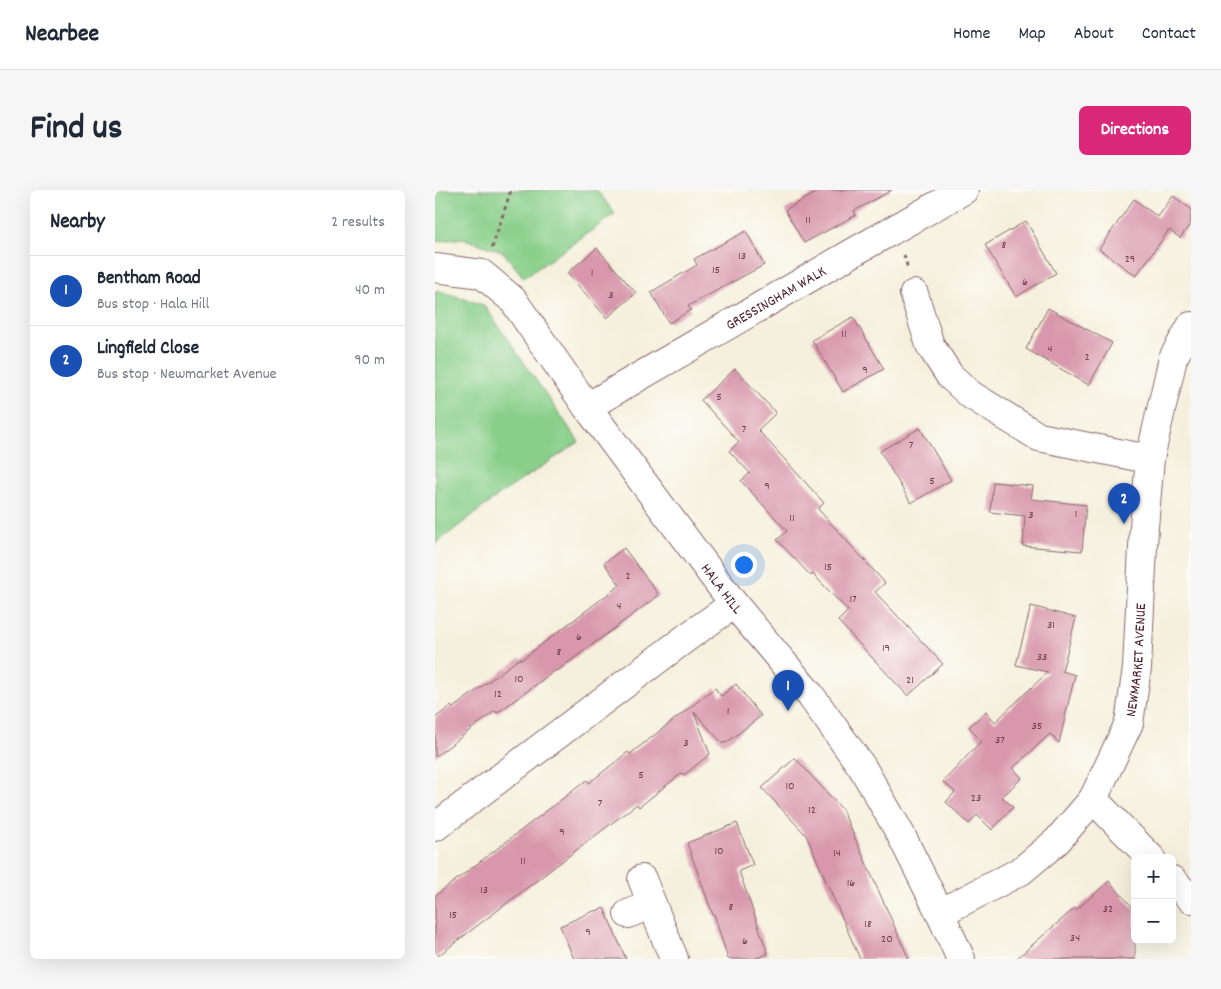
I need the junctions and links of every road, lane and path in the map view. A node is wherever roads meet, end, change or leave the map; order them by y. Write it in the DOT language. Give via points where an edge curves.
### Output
graph roads {
  1 [pos="511,190"];
  2 [pos="965,190"];
  3 [pos="435,268"];
  4 [pos="482,274"];
  5 [pos="914,294"];
  6 [pos="1191,326"];
  7 [pos="587,407"];
  8 [pos="1150,458"];
  9 [pos="735,604"];
  10 [pos="1093,799"];
  11 [pos="435,827"];
  12 [pos="1147,854"];
  13 [pos="642,879"];
  14 [pos="1176,884"];
  15 [pos="1191,899"];
  16 [pos="940,913"];
  17 [pos="674,959"];
  18 [pos="961,959"];
  1 -- 4 [label="path"];
  2 -- 7 [label="street, GRESSINGHAM WALK"];
  3 -- 4 [label="street"];
  4 -- 7 [label="street, HALA HILL" via="513,300"];
  5 -- 8 [label="street" via="929,345 950,376 971,395 1039,437"];
  6 -- 8 [label="street, NEWMARKET AVENUE" via="1173,358"];
  7 -- 9 [label="street, HALA HILL"];
  8 -- 10 [label="street, NEWMARKET AVENUE" via="1137,668 1129,724"];
  9 -- 11 [label="street"];
  9 -- 16 [label="street, HALA HILL" via="811,696 863,767"];
  10 -- 12 [label="street"];
  10 -- 16 [label="street, NEWMARKET AVENUE" via="1057,841 1021,871"];
  13 -- 17 [label="street" via="640,909"];
  14 -- 15 [label="street"];
  16 -- 18 [label="street, HALA HILL"];
}
